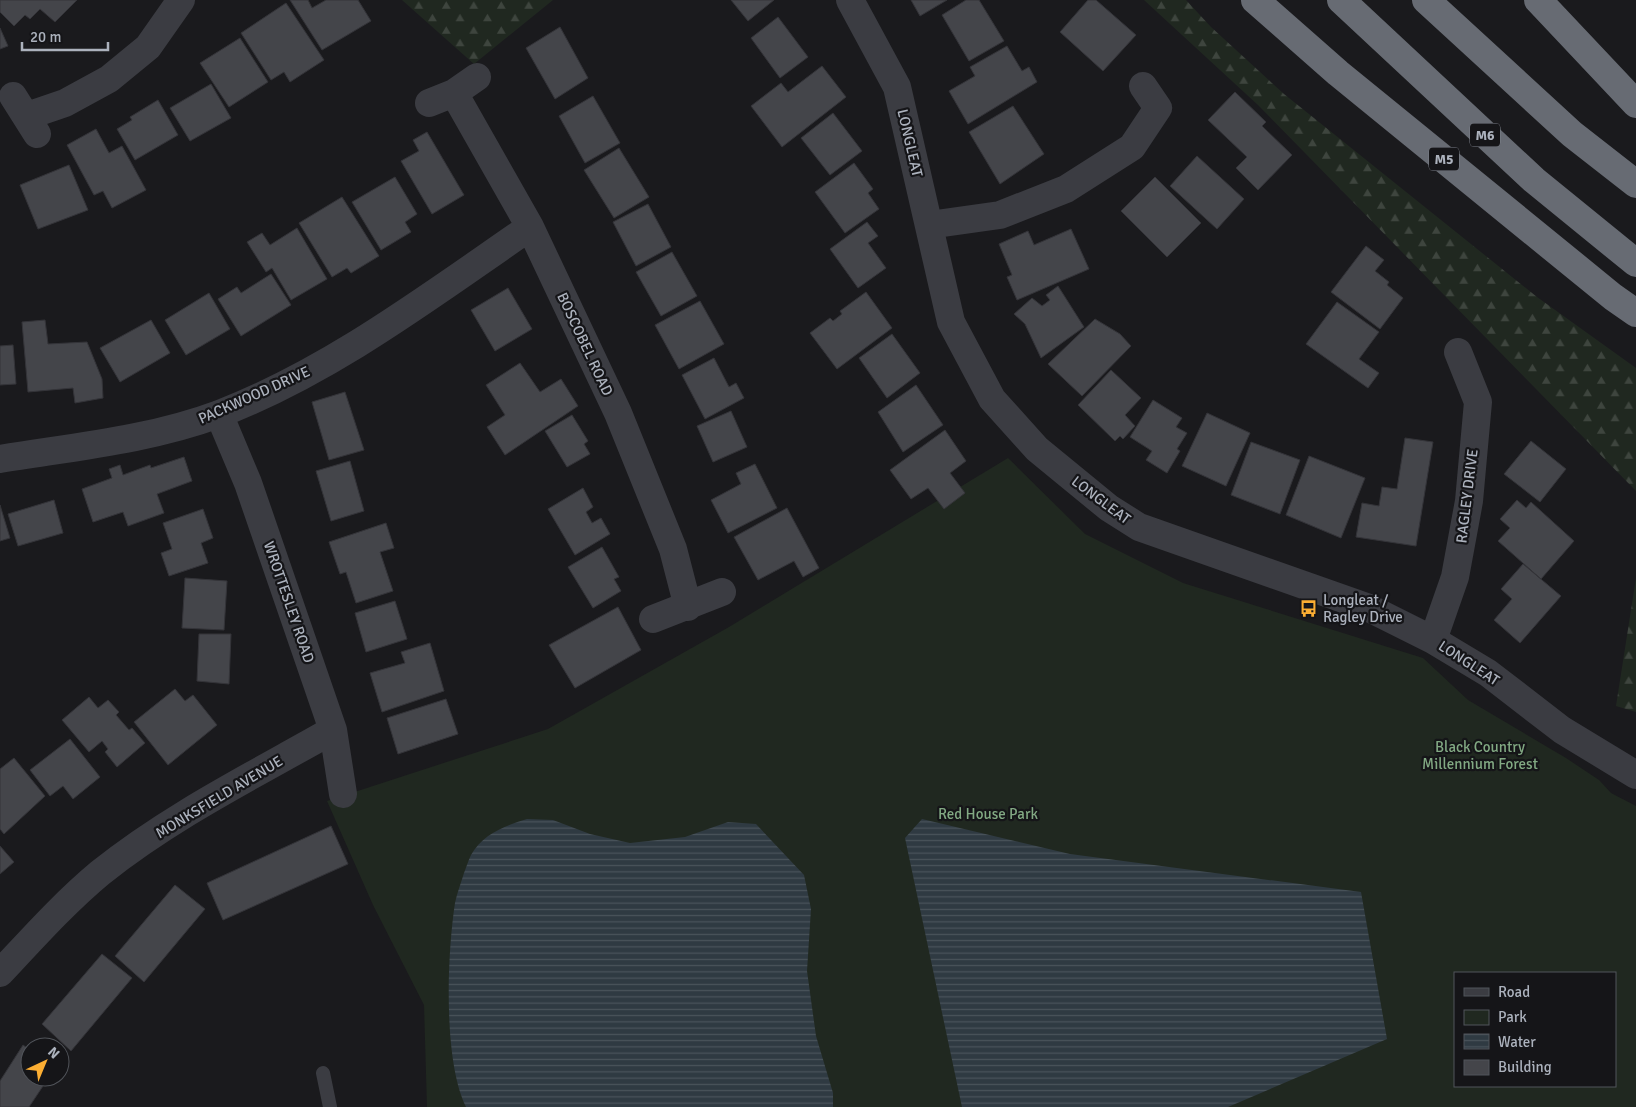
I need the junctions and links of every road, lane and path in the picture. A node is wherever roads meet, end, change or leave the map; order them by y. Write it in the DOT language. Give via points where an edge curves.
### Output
graph roads {
  1 [pos="181,0"];
  2 [pos="850,0"];
  3 [pos="1255,0"];
  4 [pos="1341,0"];
  5 [pos="1426,0"];
  6 [pos="1538,0"];
  7 [pos="477,77"];
  8 [pos="1143,86"];
  9 [pos="454,93"];
  10 [pos="429,103"];
  11 [pos="1636,104"];
  12 [pos="25,116"];
  13 [pos="1636,184"];
  14 [pos="928,225"];
  15 [pos="530,227"];
  16 [pos="1636,263"];
  17 [pos="1636,313"];
  18 [pos="1458,352"];
  19 [pos="219,414"];
  20 [pos="0,459"];
  21 [pos="722,592"];
  22 [pos="688,606"];
  23 [pos="653,619"];
  24 [pos="1433,640"];
  25 [pos="333,730"];
  26 [pos="1636,775"];
  27 [pos="343,794"];
  28 [pos="0,973"];
  29 [pos="323,1073"];
  30 [pos="330,1107"];
  1 -- 12 [label="street" via="148,47 109,79 66,103"];
  2 -- 14 [label="street, LONGLEAT" via="897,87"];
  3 -- 17 [label="highway, M5" via="1338,73"];
  4 -- 16 [label="highway, M6" via="1534,180"];
  5 -- 13 [label="highway" via="1572,134"];
  6 -- 11 [label="highway"];
  7 -- 9 [label="street"];
  8 -- 14 [label="street" via="1158,108 1132,147 1066,189 1000,214"];
  9 -- 10 [label="street"];
  9 -- 15 [label="street, BOSCOBEL ROAD"];
  14 -- 24 [label="street, LONGLEAT" via="951,322 992,399 1044,455 1109,508 1139,527 1369,608"];
  15 -- 19 [label="street, PACKWOOD DRIVE" via="305,375"];
  15 -- 22 [label="street, BOSCOBEL ROAD" via="618,414 673,550"];
  18 -- 24 [label="street, RAGLEY DRIVE" via="1478,402 1470,491 1455,577"];
  19 -- 20 [label="street, PACKWOOD DRIVE" via="161,432"];
  19 -- 25 [label="street, WROTTESLEY ROAD" via="248,483"];
  21 -- 22 [label="street"];
  22 -- 23 [label="street"];
  24 -- 26 [label="street, LONGLEAT" via="1488,673 1562,730"];
  25 -- 27 [label="street, WROTTESLEY ROAD"];
  25 -- 28 [label="street, MONKSFIELD AVENUE" via="174,821 100,874"];
  29 -- 30 [label="lane"];
}
